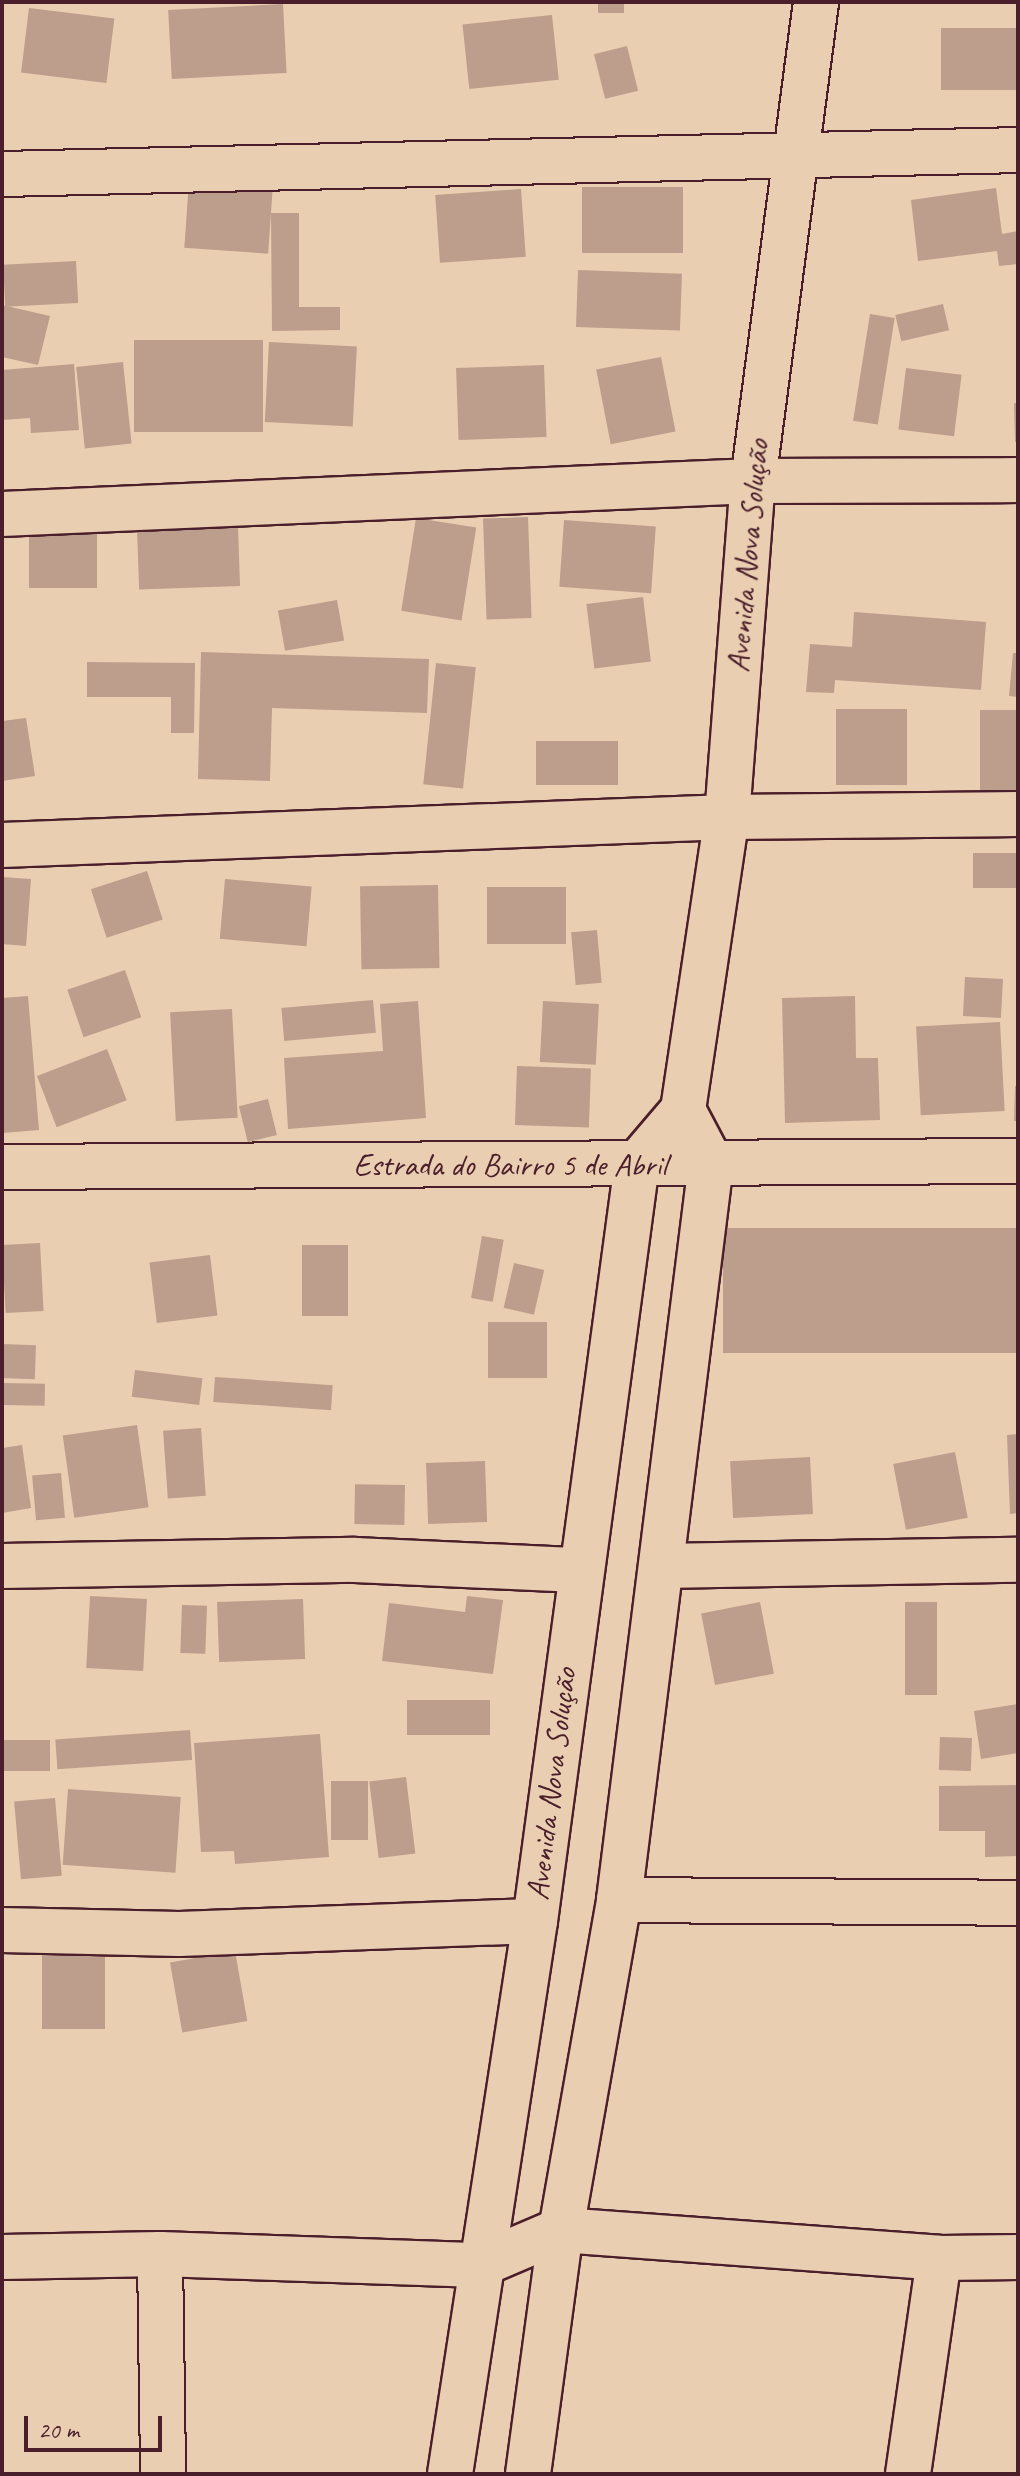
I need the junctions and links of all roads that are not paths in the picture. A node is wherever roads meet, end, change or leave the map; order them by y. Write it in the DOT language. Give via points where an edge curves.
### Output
graph roads {
  1 [pos="816,2"];
  2 [pos="1018,150"];
  3 [pos="796,154"];
  4 [pos="2,174"];
  5 [pos="1018,480"];
  6 [pos="753,481"];
  7 [pos="2,514"];
  8 [pos="1018,814"];
  9 [pos="727,817"];
  10 [pos="2,845"];
  11 [pos="683,1110"];
  12 [pos="1018,1161"];
  13 [pos="711,1163"];
  14 [pos="637,1164"];
  15 [pos="2,1167"];
  16 [pos="1018,1560"];
  17 [pos="2,1566"];
  18 [pos="662,1566"];
  19 [pos="578,1570"];
  20 [pos="619,1900"];
  21 [pos="1018,1903"];
  22 [pos="535,1921"];
  23 [pos="2,1930"];
  24 [pos="561,2230"];
  25 [pos="160,2254"];
  26 [pos="2,2257"];
  27 [pos="1018,2257"];
  28 [pos="939,2258"];
  29 [pos="479,2265"];
  30 [pos="163,2474"];
  31 [pos="450,2474"];
  32 [pos="528,2474"];
  33 [pos="908,2474"];
  1 -- 3 [label="street, Avenida Nova Solução"];
  2 -- 3 [label="street"];
  3 -- 4 [label="street"];
  3 -- 6 [label="street, Avenida Nova Solução"];
  5 -- 6 [label="street"];
  6 -- 7 [label="street"];
  6 -- 9 [label="street, Avenida Nova Solução"];
  8 -- 9 [label="street"];
  9 -- 10 [label="street"];
  9 -- 11 [label="street, Avenida Nova Solução"];
  11 -- 13 [label="street"];
  11 -- 14 [label="street"];
  12 -- 13 [label="street, Estrada do Bairro 5 de Abril"];
  13 -- 14 [label="street, Estrada do Bairro 5 de Abril"];
  13 -- 18 [label="street"];
  14 -- 15 [label="street, Estrada do Bairro 5 de Abril"];
  14 -- 19 [label="street, Avenida Nova Solução"];
  16 -- 18 [label="street"];
  17 -- 19 [label="street" via="355,1560"];
  18 -- 20 [label="street"];
  19 -- 22 [label="street, Avenida Nova Solução"];
  20 -- 21 [label="street"];
  20 -- 24 [label="street"];
  22 -- 23 [label="street" via="179,1934"];
  22 -- 29 [label="street, Avenida Nova Solução"];
  24 -- 28 [label="street"];
  24 -- 29 [label="street"];
  24 -- 32 [label="street"];
  25 -- 26 [label="street"];
  25 -- 29 [label="street"];
  25 -- 30 [label="street"];
  27 -- 28 [label="street"];
  28 -- 33 [label="street"];
  29 -- 31 [label="street, Avenida Nova Solução"];
}
